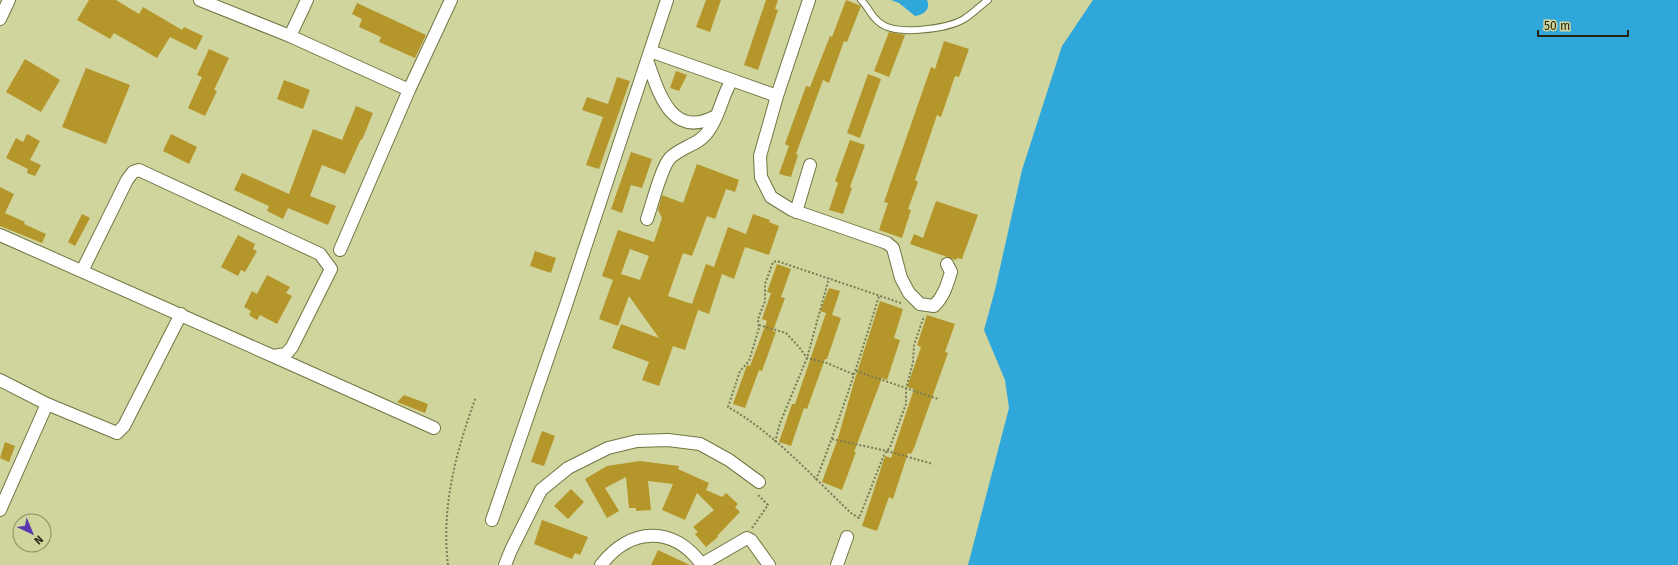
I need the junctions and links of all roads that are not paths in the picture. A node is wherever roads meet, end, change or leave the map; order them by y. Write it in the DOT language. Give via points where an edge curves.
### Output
graph roads {
  1 [pos="8,0"];
  2 [pos="200,0"];
  3 [pos="307,0"];
  4 [pos="451,0"];
  5 [pos="667,0"];
  6 [pos="810,0"];
  7 [pos="861,0"];
  8 [pos="988,0"];
  9 [pos="219,4"];
  10 [pos="0,20"];
  11 [pos="290,36"];
  12 [pos="648,56"];
  13 [pos="732,80"];
  14 [pos="408,90"];
  15 [pos="777,96"];
  16 [pos="716,116"];
  17 [pos="810,165"];
  18 [pos="796,212"];
  19 [pos="647,219"];
  20 [pos="0,235"];
  21 [pos="340,250"];
  22 [pos="947,264"];
  23 [pos="82,271"];
  24 [pos="181,314"];
  25 [pos="273,356"];
  26 [pos="0,380"];
  27 [pos="47,404"];
  28 [pos="434,428"];
  29 [pos="760,482"];
  30 [pos="0,510"];
  31 [pos="492,520"];
  32 [pos="847,537"];
  33 [pos="505,565"];
  34 [pos="601,565"];
  35 [pos="702,565"];
  36 [pos="769,565"];
  37 [pos="837,565"];
  1 -- 10 [label="street"];
  2 -- 9 [label="street"];
  3 -- 11 [label="street"];
  4 -- 14 [label="street"];
  5 -- 12 [label="street"];
  6 -- 15 [label="street"];
  7 -- 8 [label="lane" via="870,15 882,25 929,30 964,19"];
  9 -- 11 [label="street"];
  11 -- 14 [label="street"];
  12 -- 13 [label="street"];
  12 -- 16 [label="street" via="659,92 674,115 692,123"];
  12 -- 31 [label="street"];
  13 -- 15 [label="street"];
  13 -- 16 [label="street"];
  14 -- 21 [label="street"];
  15 -- 18 [label="street" via="760,156 761,177 772,197"];
  16 -- 19 [label="street" via="702,139 669,159"];
  17 -- 18 [label="street"];
  18 -- 22 [label="street" via="887,243 893,248 901,278 909,293 920,304 934,306 939,301 951,272"];
  20 -- 23 [label="street"];
  23 -- 24 [label="street"];
  23 -- 25 [label="street" via="127,180 139,170 320,254 331,270 292,348 286,354"];
  24 -- 25 [label="street"];
  24 -- 27 [label="street" via="124,426 117,433"];
  25 -- 28 [label="street"];
  26 -- 27 [label="street"];
  27 -- 30 [label="street"];
  29 -- 33 [label="street" via="700,444 668,440 636,441 608,448 568,468 541,490"];
  32 -- 37 [label="street"];
  34 -- 35 [label="street" via="621,544 650,535 676,541 688,547"];
  35 -- 36 [label="street" via="747,538"];
}
